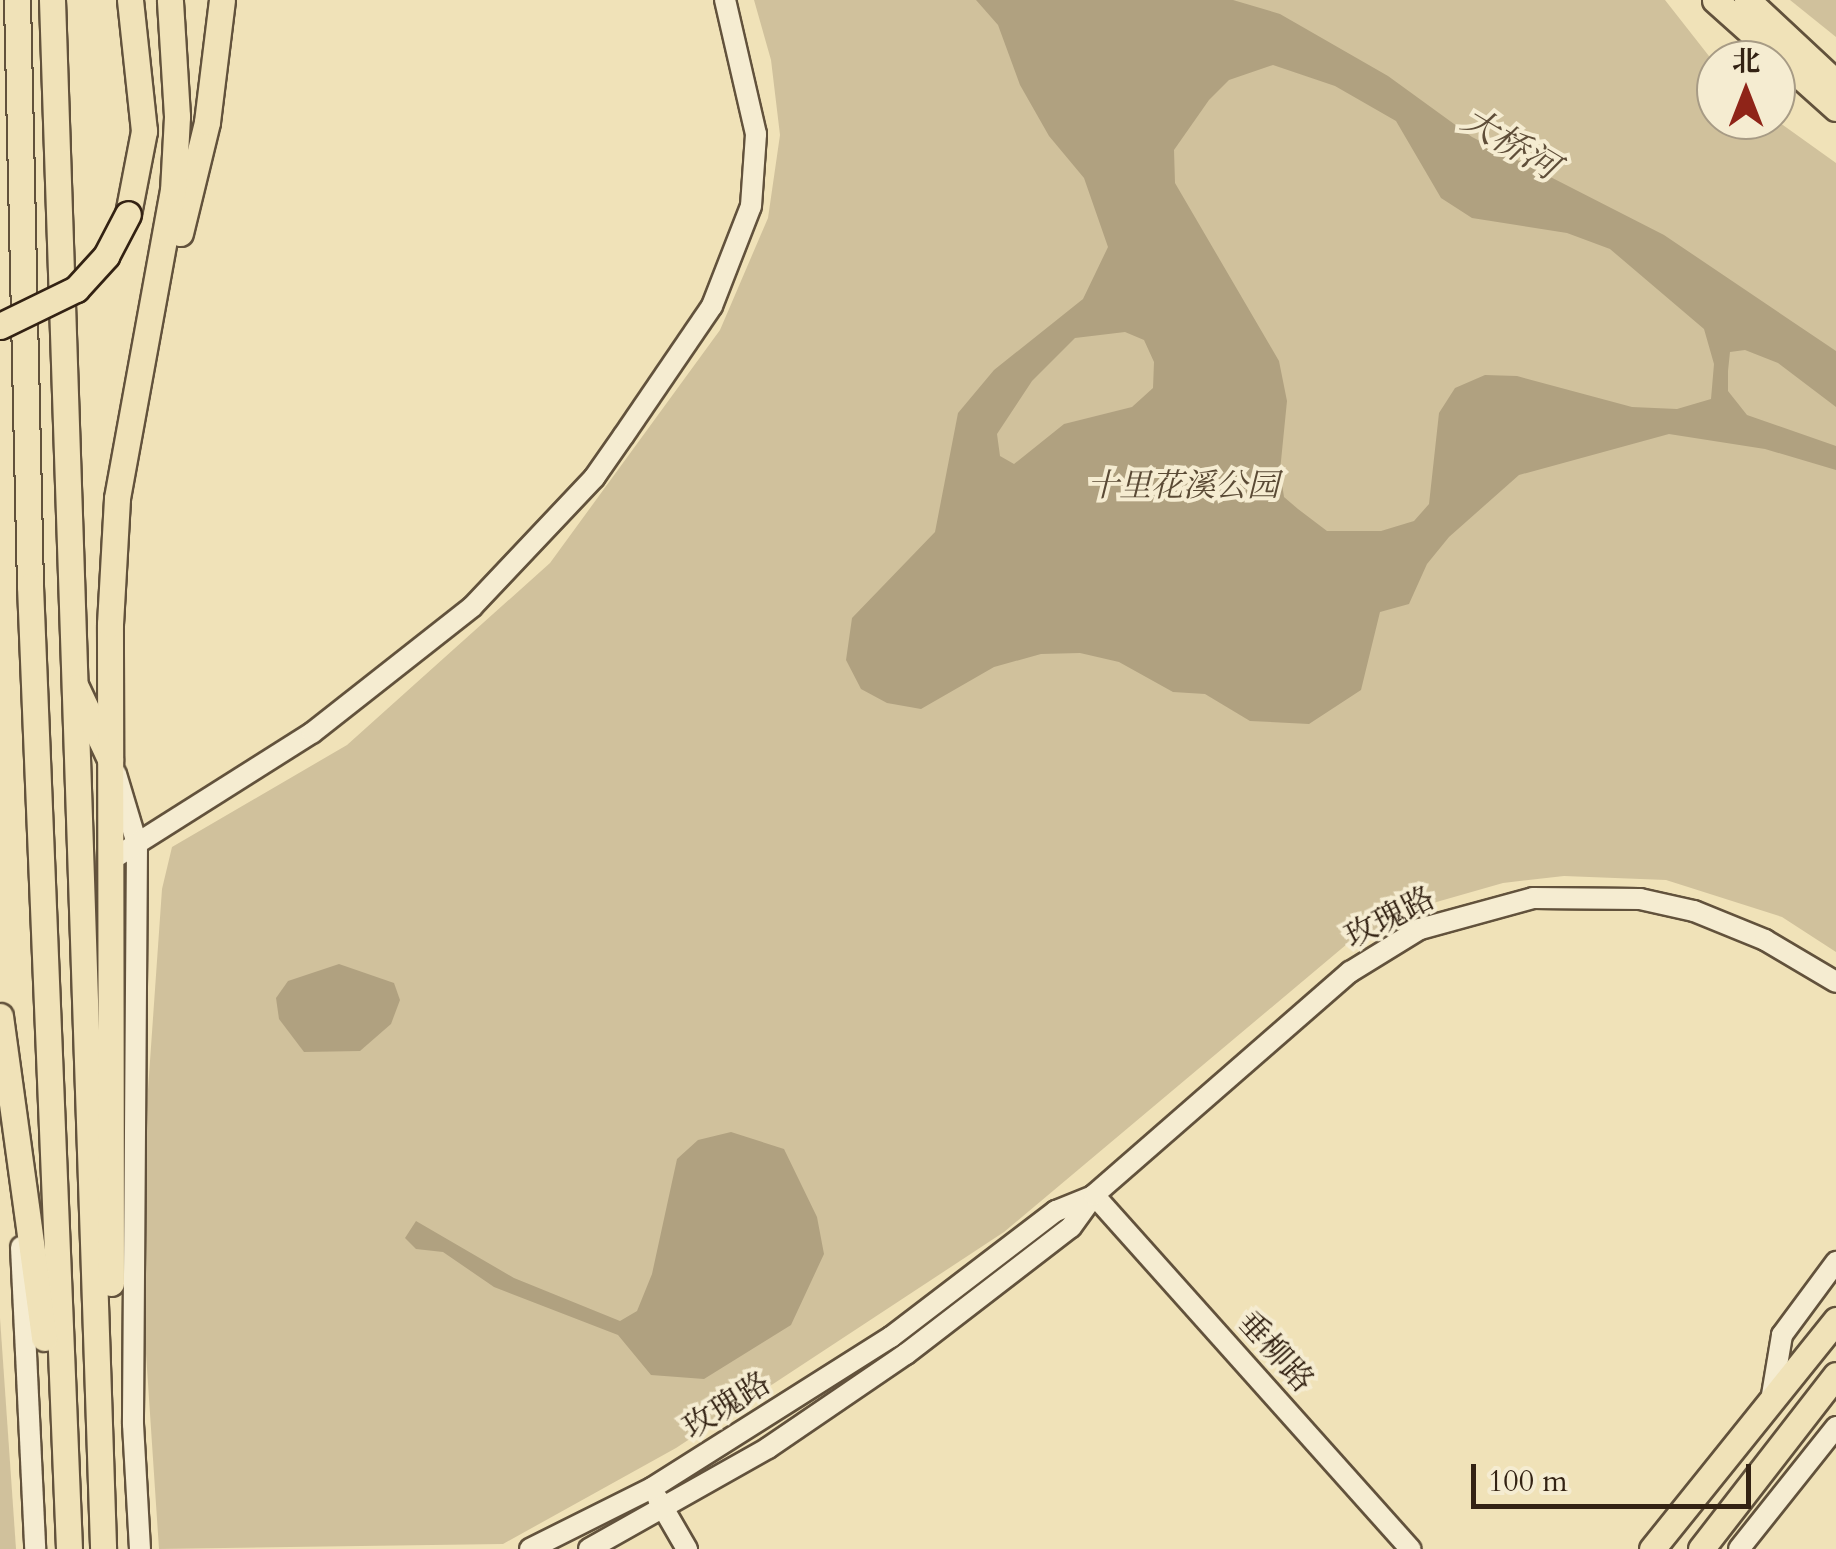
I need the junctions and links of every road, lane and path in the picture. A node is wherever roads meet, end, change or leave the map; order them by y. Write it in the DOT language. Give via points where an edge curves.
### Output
graph roads {
  1 [pos="17,0"];
  2 [pos="52,0"];
  3 [pos="130,0"];
  4 [pos="170,0"];
  5 [pos="222,0"];
  6 [pos="725,0"];
  7 [pos="1715,0"];
  8 [pos="1747,0"];
  9 [pos="1836,83"];
  10 [pos="1836,108"];
  11 [pos="0,326"];
  12 [pos="146,343"];
  13 [pos="70,674"];
  14 [pos="114,768"];
  15 [pos="125,851"];
  16 [pos="1836,982"];
  17 [pos="0,1016"];
  18 [pos="16,1135"];
  19 [pos="1094,1195"];
  20 [pos="1836,1262"];
  21 [pos="1836,1320"];
  22 [pos="1836,1375"];
  23 [pos="1769,1410"];
  24 [pos="1805,1415"];
  25 [pos="1836,1427"];
  26 [pos="1797,1477"];
  27 [pos="652,1488"];
  28 [pos="65,1491"];
  29 [pos="101,1492"];
  30 [pos="665,1510"];
  31 [pos="35,1549"];
  32 [pos="69,1549"];
  33 [pos="103,1549"];
  34 [pos="140,1549"];
  35 [pos="530,1549"];
  36 [pos="589,1549"];
  37 [pos="687,1549"];
  38 [pos="1410,1549"];
  39 [pos="1652,1549"];
  40 [pos="1701,1549"];
  41 [pos="1740,1549"];
  1 -- 28 [label="main road" via="31,606"];
  2 -- 13 [label="main road"];
  3 -- 11 [label="main road, bridge" via="144,130 128,214 106,256 76,288"];
  4 -- 12 [label="main road" via="177,116 173,191"];
  5 -- 12 [label="main road" via="207,122"];
  6 -- 15 [label="street" via="756,134 751,206 712,306 594,478 472,607 312,733"];
  7 -- 10 [label="main road"];
  8 -- 9 [label="main road"];
  12 -- 14 [label="main road" via="116,498 110,624"];
  13 -- 14 [label="main road"];
  13 -- 29 [label="main road"];
  14 -- 15 [label="main road"];
  15 -- 29 [label="main road"];
  15 -- 34 [label="street"];
  16 -- 19 [label="street, 玫瑰路" via="1765,940 1694,911 1640,899 1549,897 1473,911 1420,929 1350,972"];
  17 -- 18 [label="main road"];
  18 -- 28 [label="main road"];
  18 -- 31 [label="street"];
  19 -- 27 [label="street, 玫瑰路" via="1056,1212 892,1337"];
  19 -- 30 [label="street, 玫瑰路" via="1071,1227 906,1354"];
  19 -- 38 [label="street, 垂柳路"];
  20 -- 23 [label="street" via="1782,1335"];
  21 -- 23 [label="main road"];
  22 -- 24 [label="main road"];
  23 -- 39 [label="main road"];
  24 -- 26 [label="street"];
  24 -- 40 [label="main road"];
  25 -- 26 [label="street"];
  26 -- 41 [label="street"];
  27 -- 30 [label="street"];
  27 -- 35 [label="street, 玫瑰路"];
  28 -- 32 [label="main road"];
  29 -- 33 [label="main road"];
  30 -- 36 [label="street, 玫瑰路"];
  30 -- 37 [label="street"];
}
